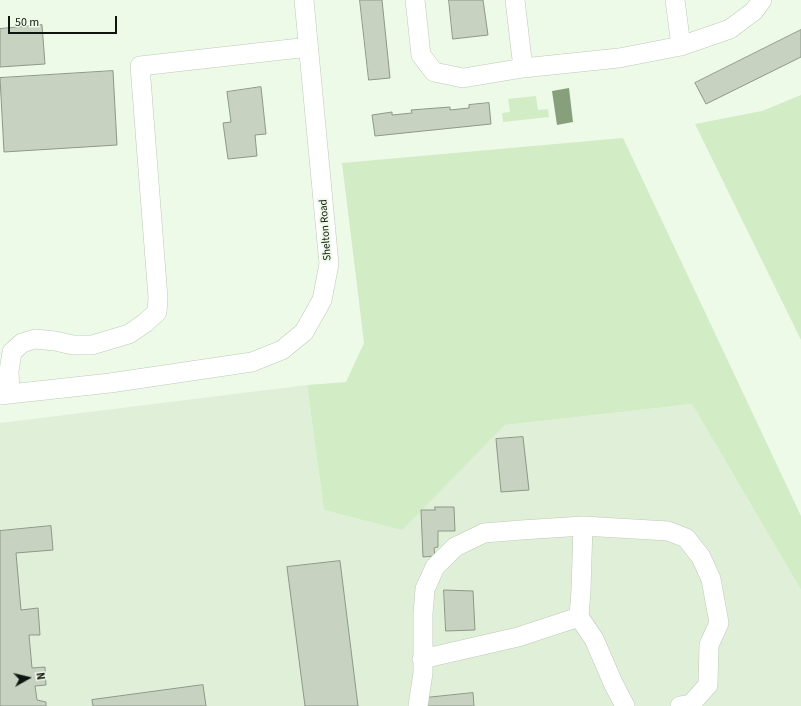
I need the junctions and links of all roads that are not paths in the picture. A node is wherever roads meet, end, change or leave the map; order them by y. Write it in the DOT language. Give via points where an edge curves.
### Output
graph roads {
  1 [pos="304,0"];
  2 [pos="415,0"];
  3 [pos="515,0"];
  4 [pos="675,0"];
  5 [pos="762,0"];
  6 [pos="681,46"];
  7 [pos="309,47"];
  8 [pos="523,68"];
  9 [pos="5,395"];
  10 [pos="583,526"];
  11 [pos="579,617"];
  12 [pos="422,658"];
  13 [pos="418,706"];
  14 [pos="625,706"];
  15 [pos="680,706"];
  1 -- 7 [label="street, Shelton Road"];
  2 -- 8 [label="street" via="421,55 434,72 463,78"];
  3 -- 8 [label="street"];
  4 -- 6 [label="street"];
  5 -- 6 [label="street" via="754,11 730,29"];
  6 -- 8 [label="street" via="619,58"];
  7 -- 9 [label="street, Shelton Road" via="329,264 322,300 304,332 282,350 252,362 110,383"];
  7 -- 9 [label="street" via="140,66 157,312 145,324 128,334 92,346 35,339 22,343 12,352"];
  10 -- 11 [label="street"];
  10 -- 12 [label="street" via="484,533 455,547 435,567 425,589"];
  10 -- 15 [label="street" via="668,531 686,538 701,557 711,579 719,623 710,645 708,685 691,704"];
  11 -- 12 [label="street" via="518,637"];
  11 -- 14 [label="street" via="594,639 612,683"];
  12 -- 13 [label="street" via="423,673"];
}
